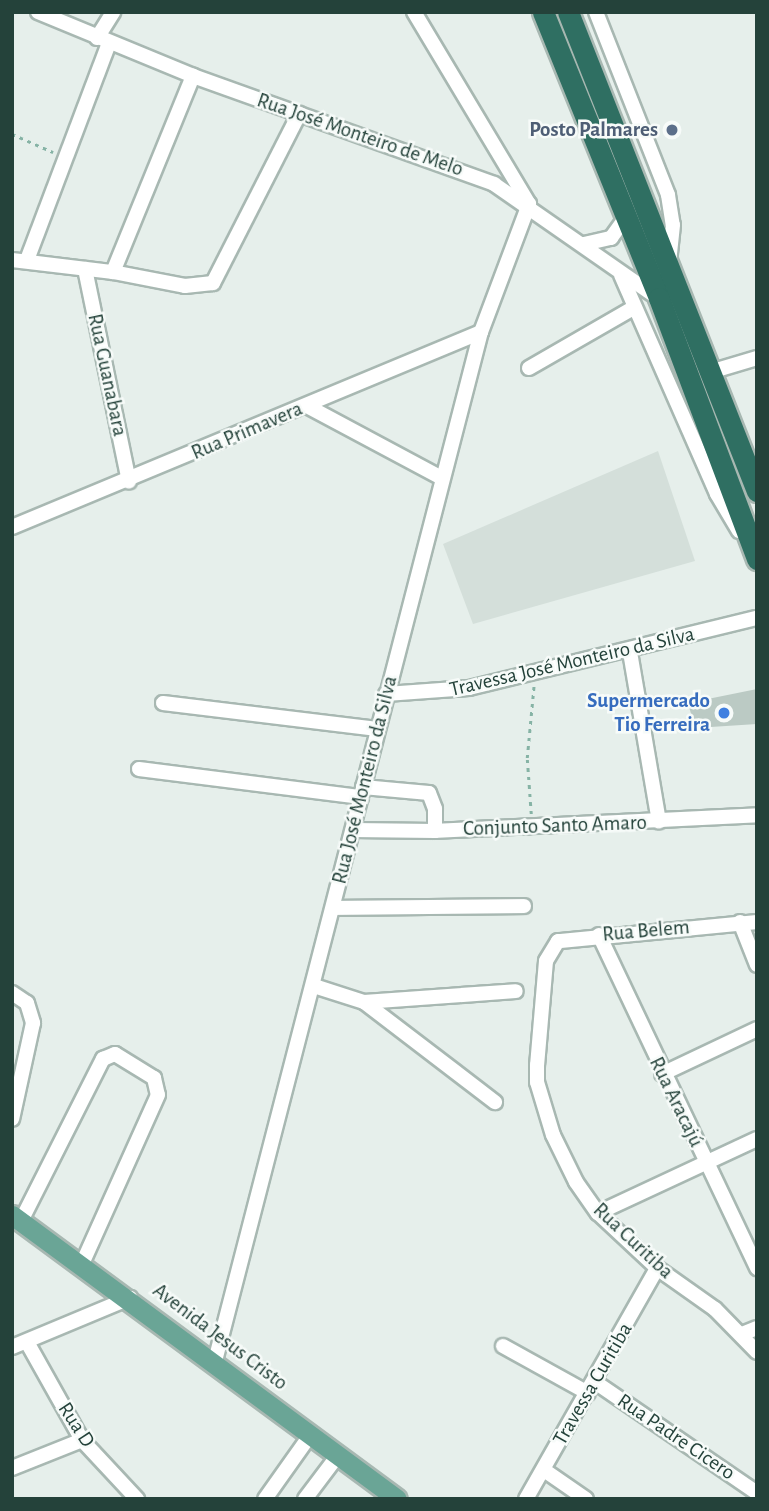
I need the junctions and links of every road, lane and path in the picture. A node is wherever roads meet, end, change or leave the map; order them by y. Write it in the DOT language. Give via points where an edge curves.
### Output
graph roads {
  1 [pos="38,12"];
  2 [pos="113,12"];
  3 [pos="414,12"];
  4 [pos="568,12"];
  5 [pos="596,12"];
  6 [pos="547,20"];
  7 [pos="103,41"];
  8 [pos="194,76"];
  9 [pos="299,114"];
  10 [pos="12,134"];
  11 [pos="66,157"];
  12 [pos="529,204"];
  13 [pos="626,217"];
  14 [pos="584,244"];
  15 [pos="20,260"];
  16 [pos="668,268"];
  17 [pos="85,269"];
  18 [pos="113,272"];
  19 [pos="621,275"];
  20 [pos="659,298"];
  21 [pos="635,307"];
  22 [pos="481,332"];
  23 [pos="757,358"];
  24 [pos="529,368"];
  25 [pos="710,372"];
  26 [pos="307,406"];
  27 [pos="442,478"];
  28 [pos="129,482"];
  29 [pos="757,491"];
  30 [pos="12,527"];
  31 [pos="755,554"];
  32 [pos="757,618"];
  33 [pos="630,652"];
  34 [pos="535,674"];
  35 [pos="386,694"];
  36 [pos="163,703"];
  37 [pos="377,729"];
  38 [pos="139,769"];
  39 [pos="362,792"];
  40 [pos="757,815"];
  41 [pos="659,822"];
  42 [pos="532,827"];
  43 [pos="353,830"];
  44 [pos="435,831"];
  45 [pos="524,906"];
  46 [pos="334,908"];
  47 [pos="740,922"];
  48 [pos="757,922"];
  49 [pos="599,935"];
  50 [pos="546,961"];
  51 [pos="757,965"];
  52 [pos="314,986"];
  53 [pos="516,991"];
  54 [pos="12,993"];
  55 [pos="364,1002"];
  56 [pos="757,1029"];
  57 [pos="662,1074"];
  58 [pos="495,1102"];
  59 [pos="12,1119"];
  60 [pos="757,1139"];
  61 [pos="705,1162"];
  62 [pos="598,1213"];
  63 [pos="17,1218"];
  64 [pos="82,1264"];
  65 [pos="657,1268"];
  66 [pos="757,1268"];
  67 [pos="130,1297"];
  68 [pos="757,1328"];
  69 [pos="742,1334"];
  70 [pos="27,1342"];
  71 [pos="503,1346"];
  72 [pos="12,1348"];
  73 [pos="757,1352"];
  74 [pos="215,1361"];
  75 [pos="592,1388"];
  76 [pos="311,1434"];
  77 [pos="82,1440"];
  78 [pos="339,1454"];
  79 [pos="12,1468"];
  80 [pos="544,1470"];
  81 [pos="757,1493"];
  82 [pos="137,1499"];
  83 [pos="265,1499"];
  84 [pos="305,1499"];
  85 [pos="397,1499"];
  86 [pos="526,1499"];
  87 [pos="586,1499"];
  1 -- 7 [label="street, Rua José Monteiro de Melo"];
  2 -- 7 [label="street"];
  3 -- 12 [label="street"];
  4 -- 16 [label="highway"];
  5 -- 16 [label="street" via="668,195 673,225"];
  6 -- 13 [label="highway"];
  7 -- 8 [label="street, Rua José Monteiro de Melo"];
  7 -- 11 [label="street"];
  8 -- 9 [label="street, Rua José Monteiro de Melo"];
  8 -- 18 [label="street"];
  9 -- 12 [label="street, Rua José Monteiro de Melo" via="458,170"];
  9 -- 18 [label="street" via="216,279 199,287"];
  10 -- 11 [label="path"];
  11 -- 15 [label="street"];
  12 -- 14 [label="street, Rua José Monteiro de Melo"];
  12 -- 22 [label="street, Rua José Monteiro da Silva"];
  13 -- 14 [label="street" via="611,238"];
  13 -- 20 [label="highway"];
  14 -- 19 [label="street, Rua José Monteiro de Melo"];
  15 -- 17 [label="street"];
  16 -- 25 [label="highway"];
  17 -- 18 [label="street"];
  17 -- 28 [label="street, Rua Guanabara"];
  19 -- 20 [label="street, Rua José Monteiro de Melo"];
  19 -- 21 [label="street"];
  20 -- 31 [label="highway"];
  21 -- 24 [label="street"];
  21 -- 31 [label="street" via="717,494"];
  22 -- 26 [label="street, Rua Primavera"];
  22 -- 27 [label="street, Rua José Monteiro da Silva"];
  23 -- 25 [label="street"];
  25 -- 29 [label="highway"];
  26 -- 27 [label="street"];
  26 -- 28 [label="street, Rua Primavera"];
  27 -- 35 [label="street, Rua José Monteiro da Silva"];
  28 -- 30 [label="street, Rua Primavera"];
  32 -- 33 [label="street, Travessa José Monteiro da Silva"];
  33 -- 34 [label="street, Travessa José Monteiro da Silva"];
  33 -- 41 [label="street"];
  34 -- 35 [label="street, Travessa José Monteiro da Silva" via="469,688"];
  34 -- 42 [label="path" via="527,758"];
  35 -- 37 [label="street, Rua José Monteiro da Silva"];
  36 -- 37 [label="street"];
  37 -- 39 [label="street, Rua José Monteiro da Silva"];
  38 -- 39 [label="street"];
  39 -- 43 [label="street, Rua José Monteiro da Silva"];
  39 -- 44 [label="street" via="429,793"];
  40 -- 41 [label="street, Conjunto Santo Amaro"];
  41 -- 42 [label="street, Conjunto Santo Amaro"];
  42 -- 44 [label="street, Conjunto Santo Amaro"];
  43 -- 44 [label="street, Conjunto Santo Amaro"];
  43 -- 46 [label="street, Rua José Monteiro da Silva"];
  45 -- 46 [label="street"];
  46 -- 52 [label="street, Rua José Monteiro da Silva"];
  47 -- 48 [label="street, Rua Belem"];
  47 -- 49 [label="street, Rua Belem"];
  47 -- 51 [label="street"];
  49 -- 50 [label="street, Rua Belem" via="558,941"];
  49 -- 57 [label="street, Rua Aracajú"];
  50 -- 62 [label="street, Rua Curitiba" via="537,1082 553,1135 576,1182"];
  52 -- 55 [label="street"];
  52 -- 74 [label="street, Rua José Monteiro da Silva"];
  53 -- 55 [label="street"];
  54 -- 59 [label="street" via="27,1003 33,1023"];
  55 -- 58 [label="street"];
  56 -- 57 [label="street"];
  57 -- 61 [label="street, Rua Aracajú"];
  60 -- 61 [label="street"];
  61 -- 62 [label="street"];
  61 -- 66 [label="street, Rua Aracajú"];
  62 -- 65 [label="street, Rua Curitiba"];
  63 -- 64 [label="main road, Avenida Jesus Cristo"];
  63 -- 64 [label="street" via="98,1067 115,1055 153,1078 158,1095"];
  64 -- 67 [label="main road, Avenida Jesus Cristo"];
  65 -- 69 [label="street, Rua Curitiba"];
  65 -- 75 [label="street, Travessa Curitiba"];
  67 -- 70 [label="street"];
  67 -- 74 [label="main road, Avenida Jesus Cristo"];
  68 -- 69 [label="street"];
  69 -- 73 [label="street, Rua Curitiba"];
  70 -- 72 [label="street"];
  70 -- 77 [label="street, Rua D"];
  71 -- 75 [label="street, Rua Padre Cicero"];
  74 -- 76 [label="main road, Avenida Jesus Cristo"];
  75 -- 80 [label="street, Travessa Curitiba"];
  75 -- 81 [label="street, Rua Padre Cicero"];
  76 -- 78 [label="main road, Avenida Jesus Cristo"];
  76 -- 83 [label="street"];
  77 -- 79 [label="street"];
  77 -- 82 [label="street, Rua D"];
  78 -- 84 [label="street"];
  78 -- 85 [label="main road, Avenida Jesus Cristo"];
  80 -- 86 [label="street, Travessa Curitiba"];
  80 -- 87 [label="street"];
}
